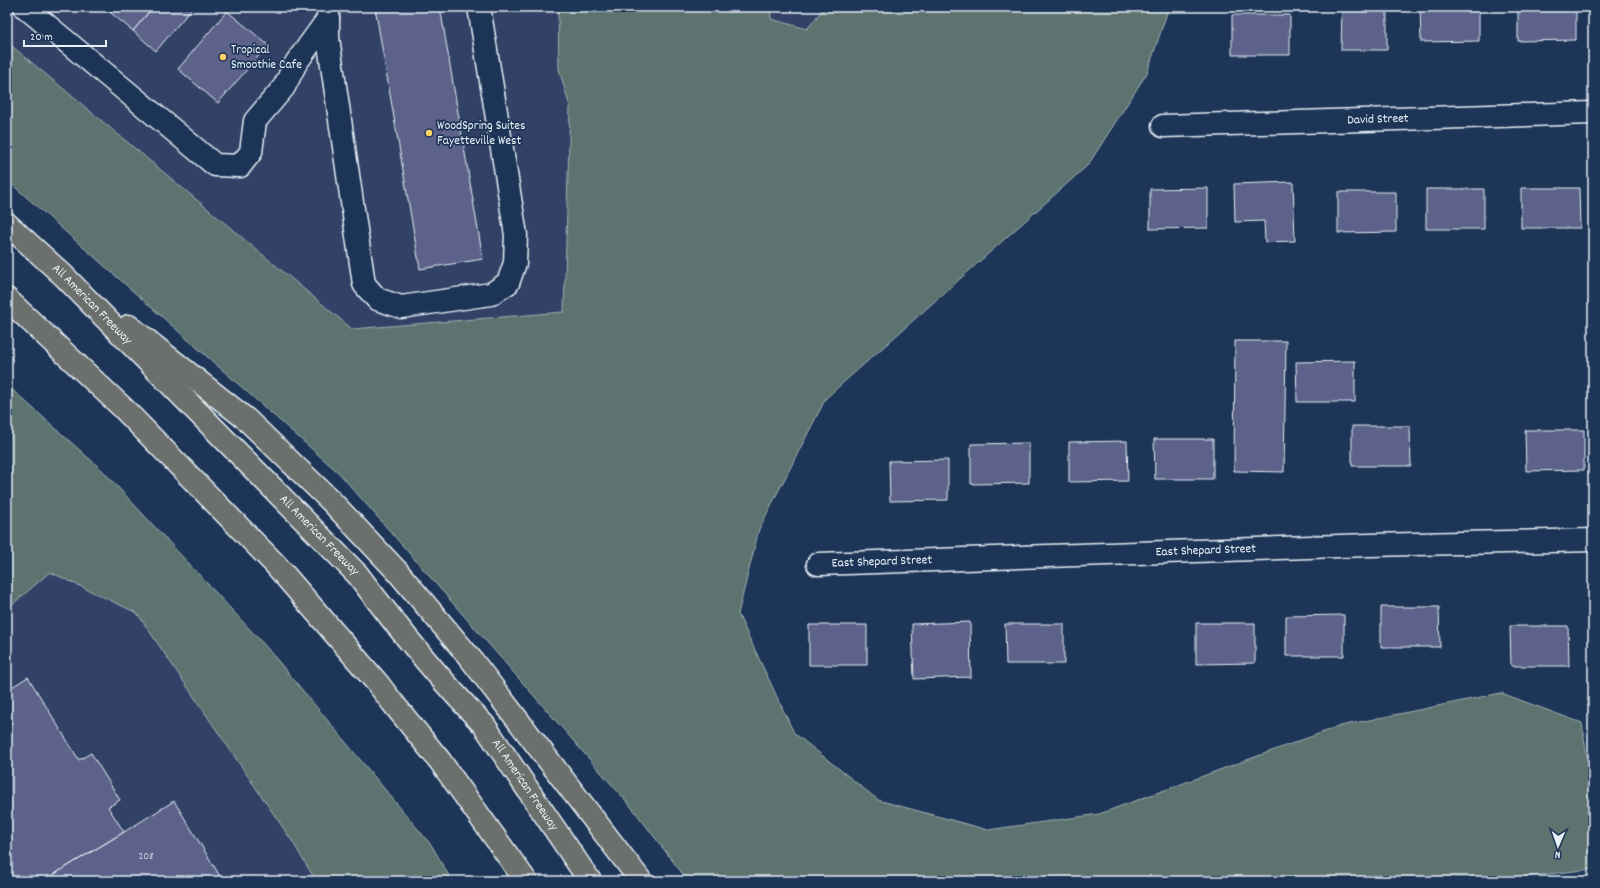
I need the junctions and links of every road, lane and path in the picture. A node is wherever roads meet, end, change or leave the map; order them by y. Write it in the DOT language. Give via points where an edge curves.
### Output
graph roads {
  1 [pos="25,7"];
  2 [pos="479,7"];
  3 [pos="328,13"];
  4 [pos="1593,113"];
  5 [pos="1163,126"];
  6 [pos="7,224"];
  7 [pos="63,275"];
  8 [pos="7,299"];
  9 [pos="1593,540"];
  10 [pos="818,564"];
  11 [pos="496,837"];
  12 [pos="514,881"];
  13 [pos="526,881"];
  14 [pos="590,881"];
  15 [pos="641,881"];
  1 -- 3 [label="street" via="215,165 240,166 251,152 255,121 284,87"];
  2 -- 3 [label="street" via="516,235 515,263 508,283 491,294 401,307 377,299 364,284 328,38"];
  4 -- 5 [label="street, David Street"];
  6 -- 7 [label="highway, All American Freeway"];
  7 -- 14 [label="highway, All American Freeway" via="358,575 382,607 484,725"];
  7 -- 15 [label="highway" via="246,419 330,500 397,571 471,659"];
  8 -- 11 [label="highway" via="123,408 275,564 380,685"];
  9 -- 10 [label="street, East Shepard Street" via="1369,544"];
  11 -- 12 [label="highway"];
  11 -- 13 [label="highway"];
}
